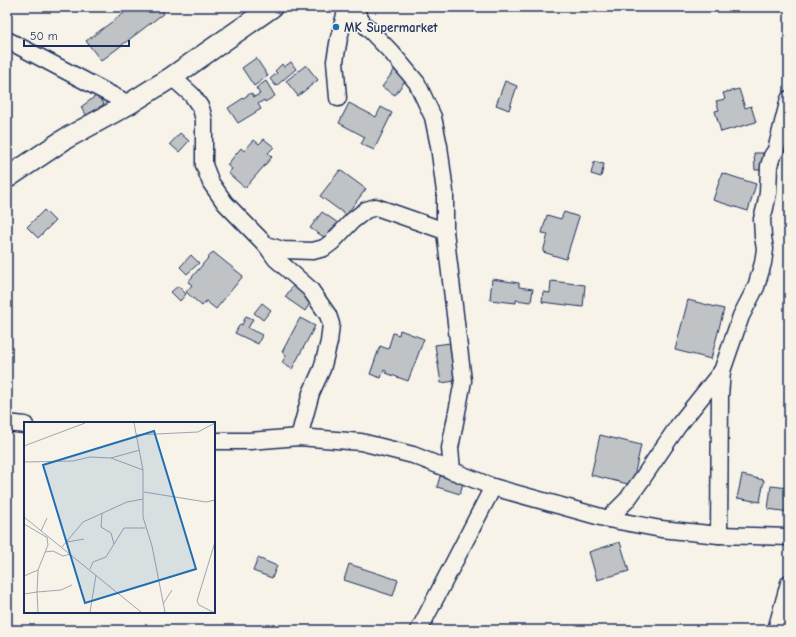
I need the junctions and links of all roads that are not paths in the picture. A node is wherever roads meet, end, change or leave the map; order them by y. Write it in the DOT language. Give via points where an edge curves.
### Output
graph roads {
  1 [pos="272,7"];
  2 [pos="347,7"];
  3 [pos="353,7"];
  4 [pos="7,40"];
  5 [pos="172,77"];
  6 [pos="338,98"];
  7 [pos="789,99"];
  8 [pos="129,104"];
  9 [pos="7,178"];
  10 [pos="444,231"];
  11 [pos="266,245"];
  12 [pos="722,371"];
  13 [pos="7,423"];
  14 [pos="24,425"];
  15 [pos="299,437"];
  16 [pos="215,441"];
  17 [pos="452,471"];
  18 [pos="493,487"];
  19 [pos="608,519"];
  20 [pos="719,535"];
  21 [pos="789,537"];
  22 [pos="789,583"];
  23 [pos="419,630"];
  24 [pos="776,630"];
  1 -- 5 [label="main road"];
  2 -- 6 [label="street" via="335,62"];
  3 -- 10 [label="street" via="362,22 416,83 432,117 445,192"];
  4 -- 8 [label="street"];
  5 -- 8 [label="main road"];
  5 -- 11 [label="street" via="192,95 201,108 204,120 204,165 211,183 225,203"];
  7 -- 12 [label="street" via="776,150 769,166 768,193 762,220 765,249 763,262 756,287 741,316"];
  8 -- 9 [label="main road" via="64,139"];
  10 -- 11 [label="street" via="376,208 366,210 356,217 324,248 314,251 282,250"];
  10 -- 17 [label="street" via="463,381 450,448"];
  11 -- 15 [label="street" via="276,259 310,289 328,315 331,324 324,362 311,393"];
  12 -- 19 [label="street" via="678,426 627,500"];
  12 -- 20 [label="street"];
  13 -- 14 [label="street"];
  15 -- 16 [label="street"];
  15 -- 17 [label="street" via="361,442 413,456"];
  17 -- 18 [label="street"];
  18 -- 19 [label="street"];
  18 -- 23 [label="street"];
  19 -- 20 [label="street" via="662,529"];
  20 -- 21 [label="street"];
  22 -- 24 [label="street"];
}
